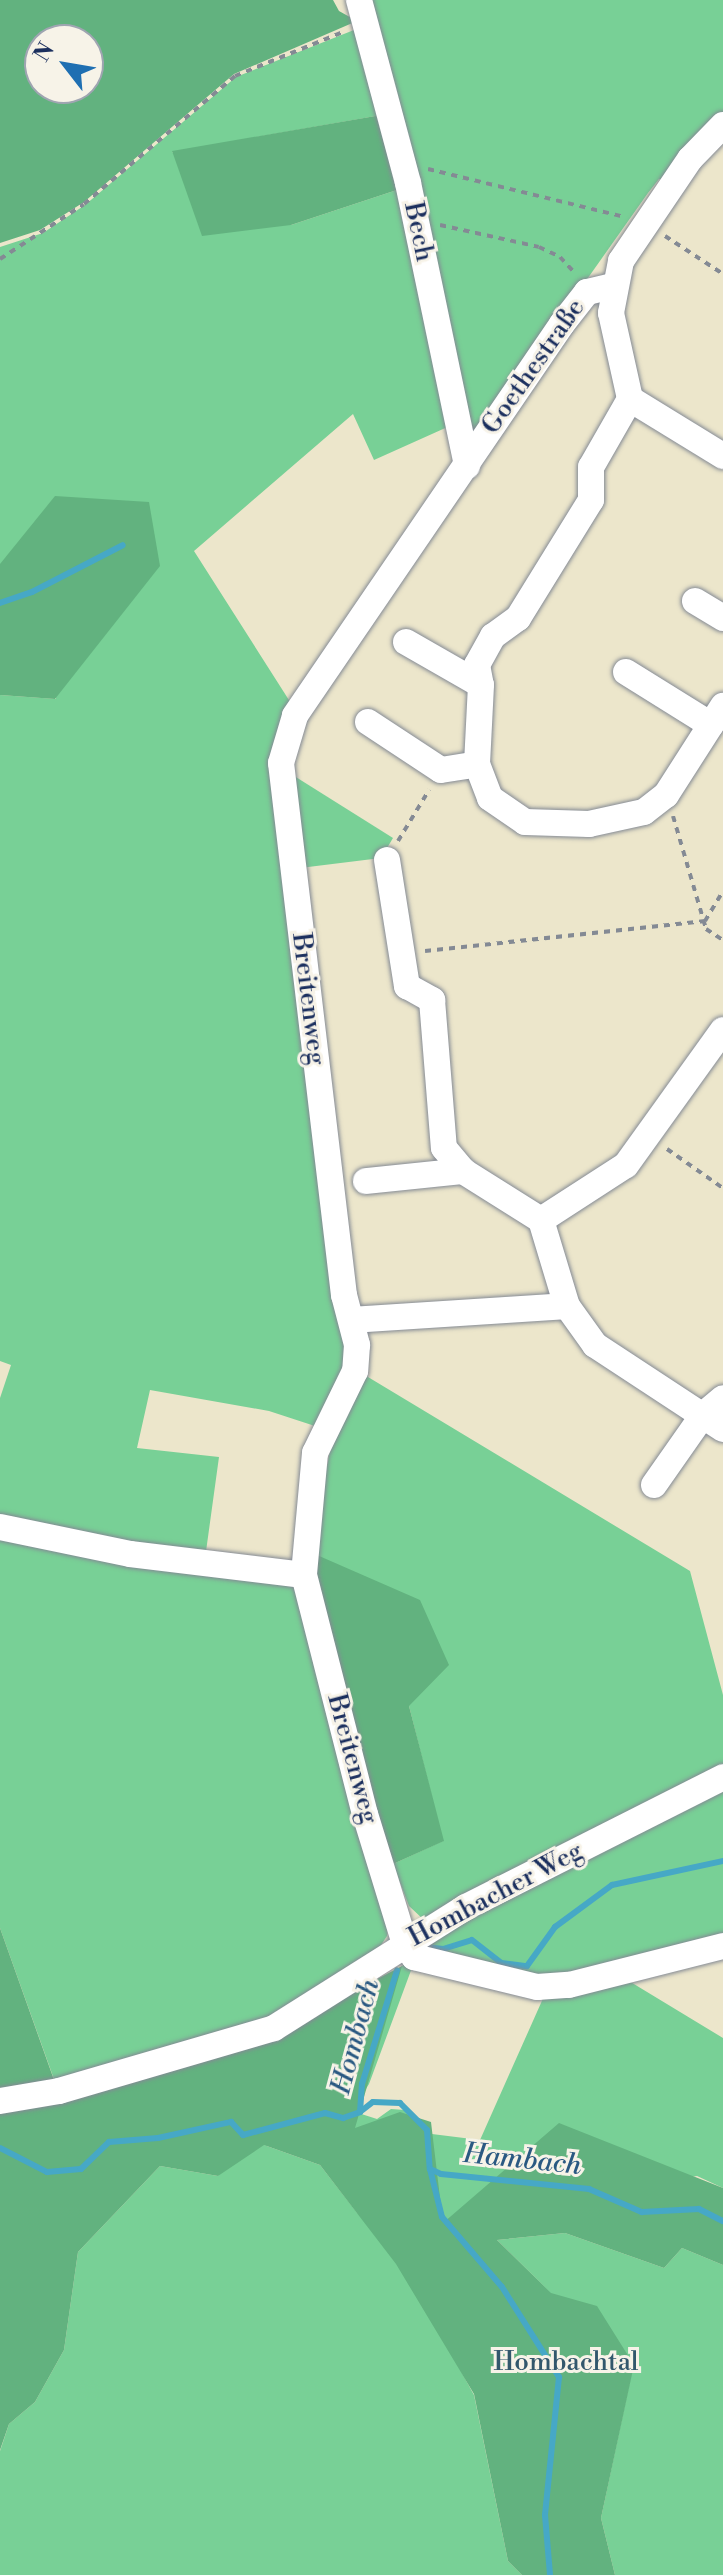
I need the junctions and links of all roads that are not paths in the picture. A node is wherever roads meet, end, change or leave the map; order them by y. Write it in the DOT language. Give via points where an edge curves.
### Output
graph roads {
  1 [pos="362,13"];
  2 [pos="723,125"];
  3 [pos="613,286"];
  4 [pos="630,399"];
  5 [pos="723,456"];
  6 [pos="467,466"];
  7 [pos="695,601"];
  8 [pos="723,618"];
  9 [pos="406,642"];
  10 [pos="626,672"];
  11 [pos="481,685"];
  12 [pos="717,715"];
  13 [pos="368,722"];
  14 [pos="477,764"];
  15 [pos="387,860"];
  16 [pos="723,1030"];
  17 [pos="463,1171"];
  18 [pos="366,1181"];
  19 [pos="541,1220"];
  20 [pos="567,1306"];
  21 [pos="352,1320"];
  22 [pos="723,1398"];
  23 [pos="713,1422"];
  24 [pos="654,1485"];
  25 [pos="0,1527"];
  26 [pos="304,1575"];
  27 [pos="723,1777"];
  28 [pos="404,1941"];
  29 [pos="723,1946"];
  30 [pos="0,2101"];
  1 -- 6 [label="street, Bech" via="413,210"];
  2 -- 3 [label="street, Goethestraße" via="644,222"];
  3 -- 4 [label="street, Goethestraße" via="614,339"];
  3 -- 6 [label="street, Goethestraße" via="587,292"];
  4 -- 5 [label="street"];
  4 -- 11 [label="street" via="591,467 591,500 575,528 518,618 493,636 482,655 477,665"];
  6 -- 21 [label="street, Breitenweg" via="295,716 281,763 344,1295"];
  7 -- 8 [label="street"];
  9 -- 11 [label="street"];
  10 -- 12 [label="street"];
  11 -- 14 [label="street"];
  12 -- 14 [label="street" via="666,795 644,812 589,824 525,822 490,798"];
  13 -- 14 [label="street" via="441,770"];
  15 -- 17 [label="street" via="407,986 432,1000 444,1148"];
  16 -- 19 [label="street" via="626,1165"];
  17 -- 18 [label="street"];
  17 -- 19 [label="street"];
  19 -- 20 [label="street"];
  20 -- 21 [label="street"];
  20 -- 23 [label="street" via="595,1345"];
  21 -- 26 [label="street, Breitenweg" via="355,1371 315,1453"];
  22 -- 23 [label="street"];
  23 -- 24 [label="street"];
  25 -- 26 [label="street" via="130,1554"];
  26 -- 28 [label="street, Breitenweg"];
  27 -- 28 [label="street, Hombacher Weg"];
  28 -- 29 [label="street" via="414,1957 537,1987 569,1985"];
  28 -- 30 [label="street, Hombacher Weg" via="360,1976 274,2028 59,2091"];
}
